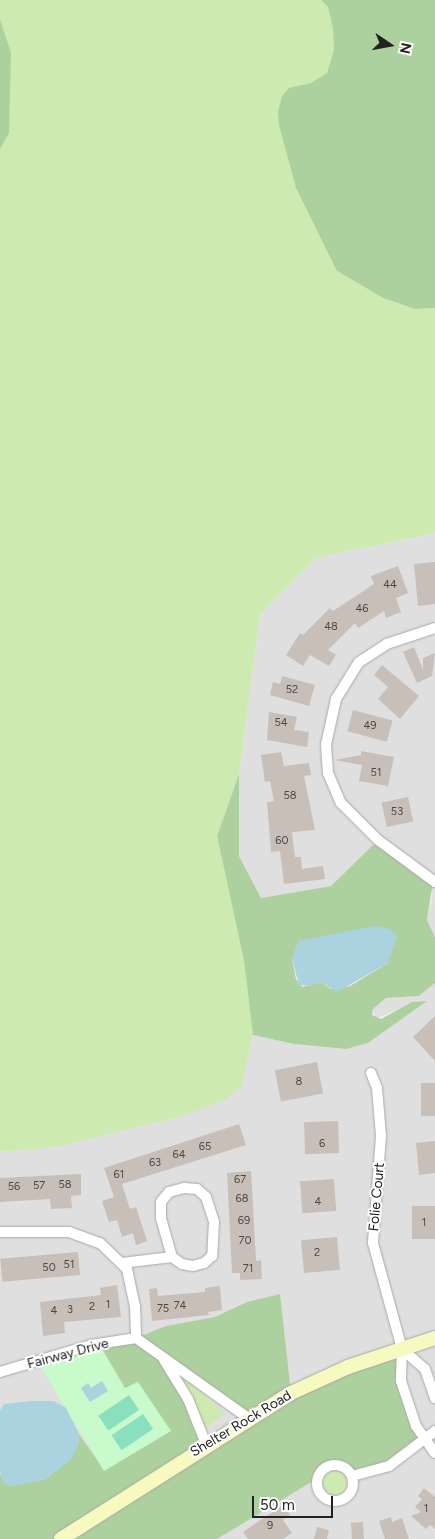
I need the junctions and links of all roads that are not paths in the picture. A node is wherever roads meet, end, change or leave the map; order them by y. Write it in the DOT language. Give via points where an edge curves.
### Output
graph roads {
  1 [pos="435,628"];
  2 [pos="435,882"];
  3 [pos="371,1073"];
  4 [pos="0,1232"];
  5 [pos="172,1257"];
  6 [pos="122,1264"];
  7 [pos="136,1338"];
  8 [pos="435,1338"];
  9 [pos="402,1349"];
  10 [pos="162,1357"];
  11 [pos="0,1372"];
  12 [pos="435,1398"];
  13 [pos="248,1418"];
  14 [pos="435,1431"];
  15 [pos="426,1440"];
  16 [pos="206,1444"];
  17 [pos="435,1453"];
  18 [pos="352,1476"];
  19 [pos="61,1539"];
  1 -- 2 [label="street" via="388,644 359,662 336,699 326,745 328,773 341,803 378,840"];
  3 -- 9 [label="street, Folie Court" via="376,1088 381,1136 373,1243"];
  4 -- 6 [label="street" via="69,1232 87,1236 100,1243"];
  5 -- 5 [label="street" via="193,1266 212,1256 214,1222 206,1197 196,1189 169,1192 161,1202 161,1218"];
  5 -- 6 [label="street"];
  6 -- 7 [label="street" via="127,1269 136,1306"];
  7 -- 10 [label="street"];
  7 -- 11 [label="street, Fairway Drive" via="91,1345"];
  8 -- 9 [label="main road, Shelter Rock Road"];
  9 -- 12 [label="street" via="425,1369"];
  9 -- 13 [label="main road, Shelter Rock Road" via="348,1367 291,1393"];
  9 -- 15 [label="street, Folie Court" via="401,1381 416,1426"];
  10 -- 13 [label="street"];
  10 -- 16 [label="street" via="188,1399"];
  13 -- 16 [label="main road, Shelter Rock Road"];
  14 -- 15 [label="street"];
  15 -- 17 [label="street, Folie Court"];
  15 -- 18 [label="street" via="389,1466"];
  16 -- 19 [label="main road, Shelter Rock Road"];
}
